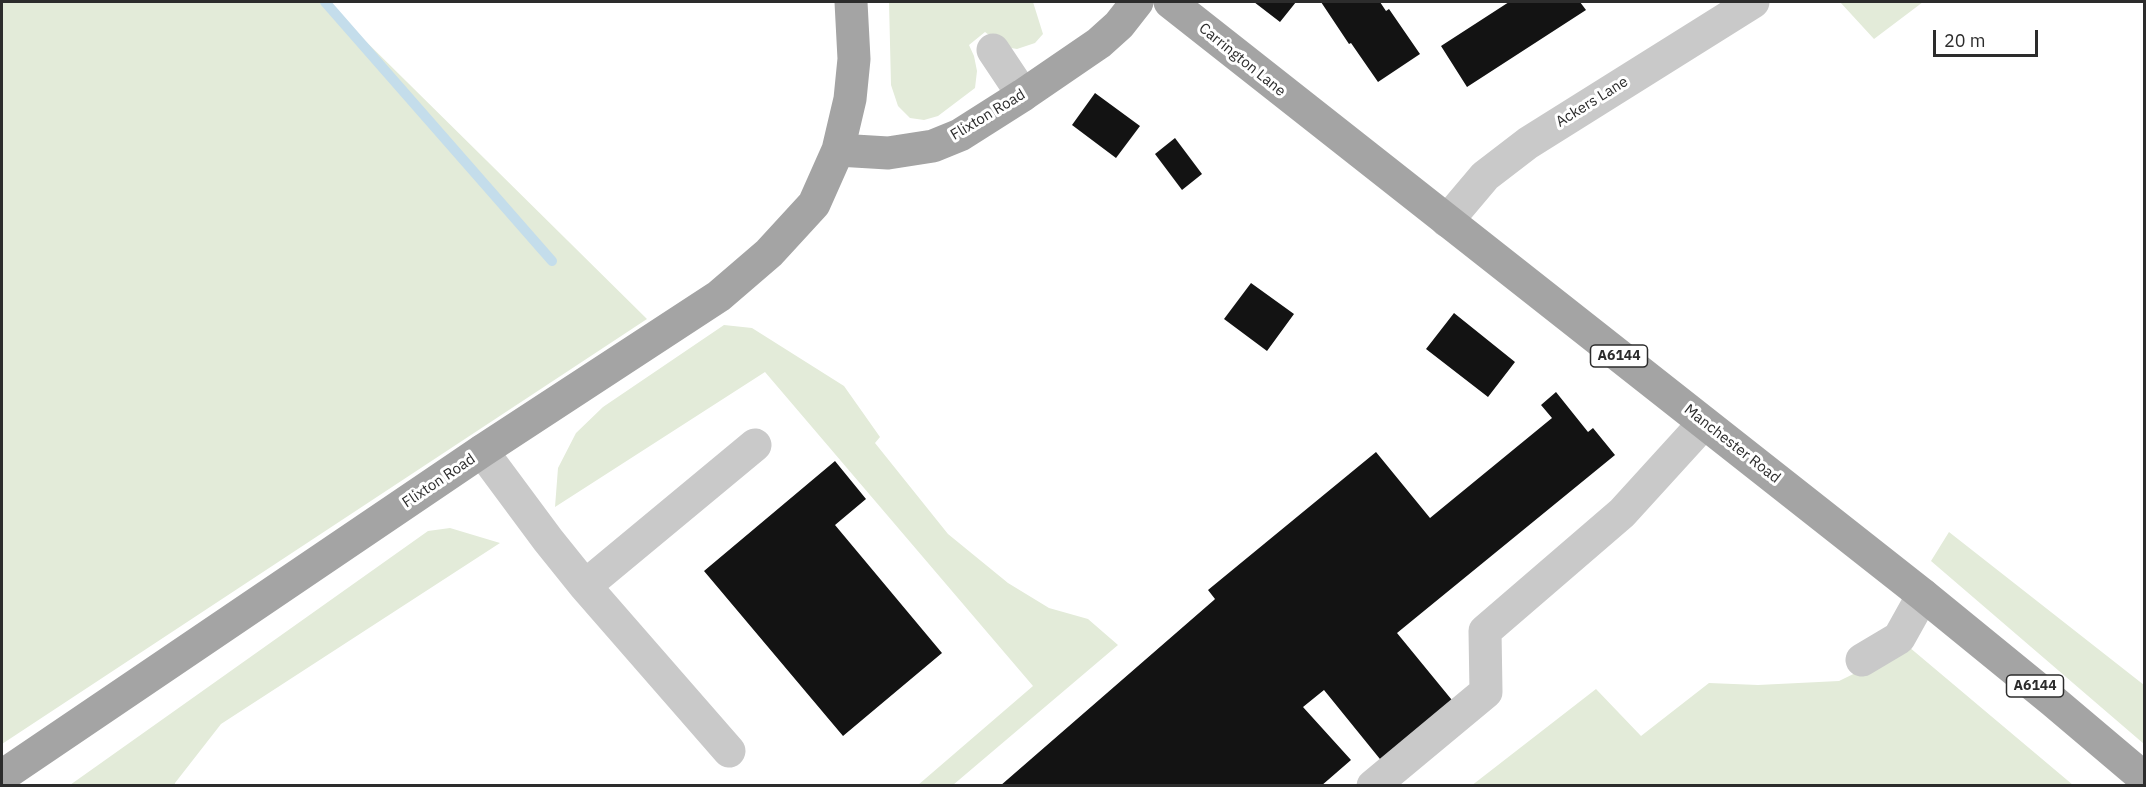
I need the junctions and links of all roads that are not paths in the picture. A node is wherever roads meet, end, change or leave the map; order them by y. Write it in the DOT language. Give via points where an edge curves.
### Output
graph roads {
  1 [pos="834,2"];
  2 [pos="850,2"];
  3 [pos="1170,2"];
  4 [pos="1753,2"];
  5 [pos="1128,13"];
  6 [pos="993,50"];
  7 [pos="854,59"];
  8 [pos="1023,95"];
  9 [pos="1315,117"];
  10 [pos="838,150"];
  11 [pos="1447,220"];
  12 [pos="1704,423"];
  13 [pos="755,445"];
  14 [pos="482,451"];
  15 [pos="585,586"];
  16 [pos="1923,595"];
  17 [pos="1862,660"];
  18 [pos="729,751"];
  19 [pos="2,776"];
  20 [pos="2145,778"];
  21 [pos="1373,786"];
  1 -- 7 [label="main road"];
  2 -- 7 [label="main road, Flixton Road"];
  3 -- 9 [label="main road, Carrington Lane / A6144"];
  4 -- 11 [label="street, Ackers Lane" via="1528,143 1485,176"];
  5 -- 8 [label="main road, Flixton Road" via="1099,43"];
  6 -- 8 [label="street"];
  7 -- 10 [label="main road, Flixton Road"];
  8 -- 10 [label="main road, Flixton Road" via="960,135 933,146 888,153"];
  9 -- 11 [label="main road, Manchester Road / A6144"];
  10 -- 14 [label="main road, Flixton Road" via="814,204 769,253 719,296"];
  11 -- 12 [label="main road, Manchester Road / A6144"];
  12 -- 16 [label="main road, Manchester Road / A6144"];
  12 -- 21 [label="street" via="1622,513 1485,631 1486,692"];
  13 -- 15 [label="street"];
  14 -- 15 [label="street"];
  14 -- 19 [label="main road, Flixton Road"];
  15 -- 18 [label="street"];
  16 -- 17 [label="street" via="1899,638"];
  16 -- 20 [label="main road, Manchester Road / A6144"];
}
